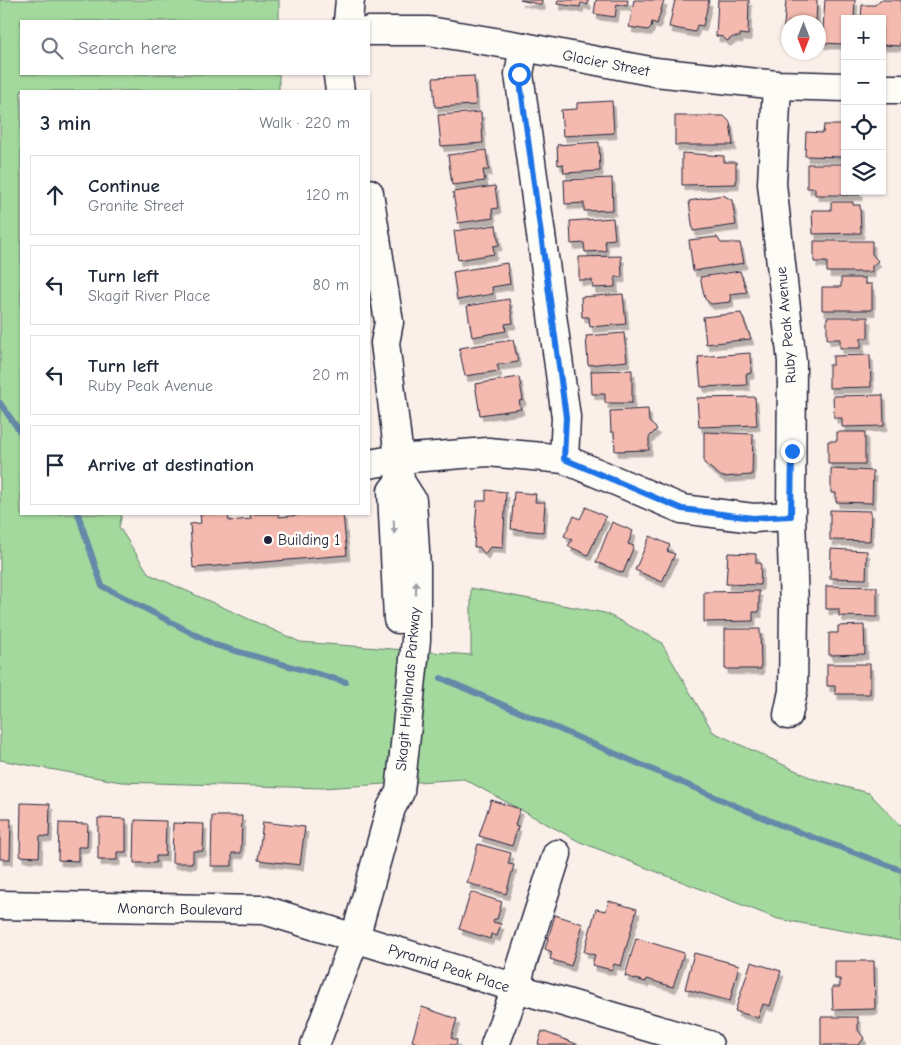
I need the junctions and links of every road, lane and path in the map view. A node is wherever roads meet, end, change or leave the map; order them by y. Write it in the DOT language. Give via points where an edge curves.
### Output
graph roads {
  1 [pos="350,0"];
  2 [pos="348,20"];
  3 [pos="370,31"];
  4 [pos="524,47"];
  5 [pos="339,75"];
  6 [pos="356,75"];
  7 [pos="777,85"];
  8 [pos="841,87"];
  9 [pos="886,88"];
  10 [pos="901,89"];
  11 [pos="340,90"];
  12 [pos="358,90"];
  13 [pos="370,199"];
  14 [pos="370,309"];
  15 [pos="385,343"];
  16 [pos="564,459"];
  17 [pos="370,464"];
  18 [pos="399,470"];
  19 [pos="791,516"];
  20 [pos="788,715"];
  21 [pos="557,854"];
  22 [pos="0,905"];
  23 [pos="355,938"];
  24 [pos="516,988"];
  25 [pos="315,1045"];
  26 [pos="495,1045"];
  27 [pos="709,1045"];
  1 -- 2 [label="street"];
  3 -- 4 [label="street, Glacier Street" via="429,31"];
  4 -- 7 [label="street, Glacier Street" via="655,72"];
  4 -- 16 [label="street" via="519,74 566,417"];
  5 -- 11 [label="street"];
  6 -- 12 [label="street"];
  7 -- 8 [label="street, Glacier Street"];
  7 -- 19 [label="street, Ruby Peak Avenue" via="772,184 792,362"];
  9 -- 10 [label="street"];
  13 -- 15 [label="street, Skagit Highlands Parkway" via="389,322"];
  14 -- 15 [label="street, Skagit Highlands Parkway"];
  15 -- 18 [label="street, Skagit Highlands Parkway"];
  16 -- 18 [label="street" via="488,452"];
  16 -- 19 [label="street" via="682,509 753,518"];
  17 -- 18 [label="street"];
  18 -- 23 [label="street, Skagit Highlands Parkway" via="392,491 399,634 385,778 390,808"];
  19 -- 20 [label="street, Ruby Peak Avenue" via="793,692"];
  21 -- 24 [label="street"];
  22 -- 23 [label="street, Monarch Boulevard" via="264,910"];
  23 -- 24 [label="street, Pyramid Peak Place"];
  23 -- 25 [label="street, Skagit Highlands Parkway"];
  24 -- 26 [label="street, Pyramid Peak Place"];
  24 -- 27 [label="street"];
}
